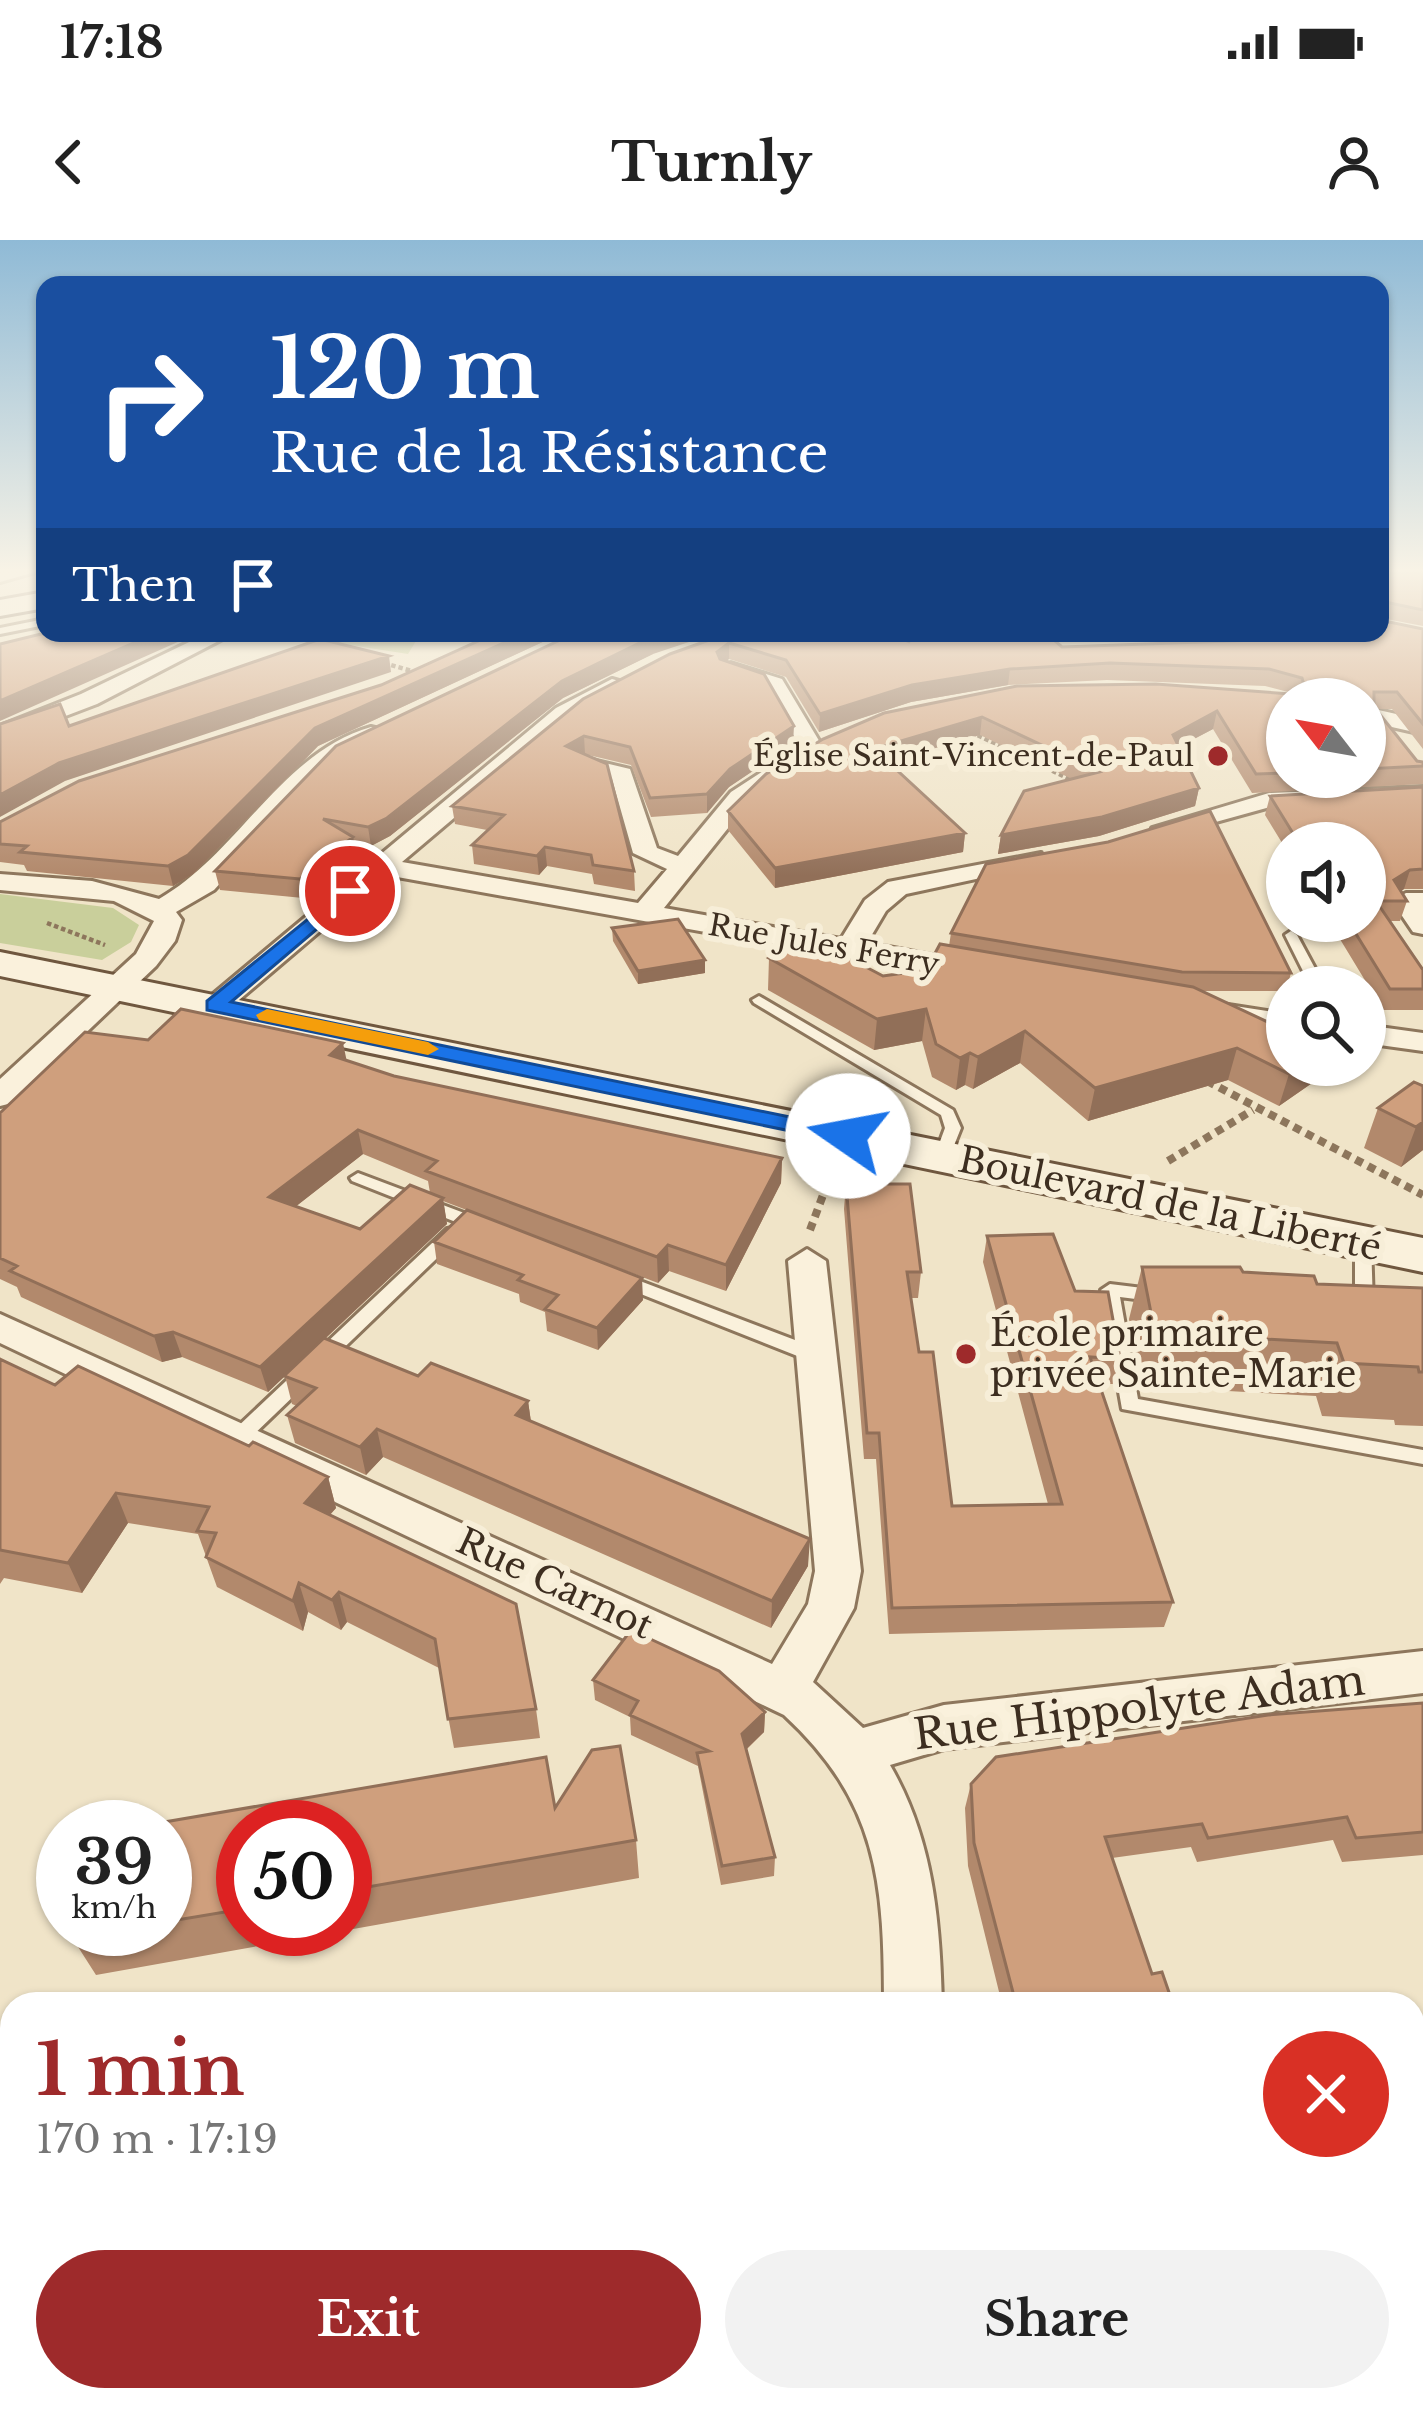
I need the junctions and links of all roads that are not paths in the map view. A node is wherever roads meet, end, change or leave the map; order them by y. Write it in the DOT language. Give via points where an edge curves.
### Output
graph roads {
  1 [pos="141,673"];
  2 [pos="636,673"];
  3 [pos="745,673"];
  4 [pos="1386,719"];
  5 [pos="400,721"];
  6 [pos="1423,727"];
  7 [pos="1386,730"];
  8 [pos="0,734"];
  9 [pos="838,737"];
  10 [pos="1401,744"];
  11 [pos="813,749"];
  12 [pos="584,765"];
  13 [pos="1423,794"];
  14 [pos="1154,832"];
  15 [pos="1061,854"];
  16 [pos="380,866"];
  17 [pos="683,866"];
  18 [pos="0,882"];
  19 [pos="1423,901"];
  20 [pos="162,909"];
  21 [pos="645,913"];
  22 [pos="1423,926"];
  23 [pos="849,949"];
  24 [pos="0,964"];
  25 [pos="131,973"];
  26 [pos="1004,976"];
  27 [pos="759,1000"];
  28 [pos="214,1005"];
  29 [pos="1186,1008"];
  30 [pos="1266,1020"];
  31 [pos="1386,1037"];
  32 [pos="1423,1042"];
  33 [pos="0,1096"];
  34 [pos="943,1155"];
  35 [pos="358,1178"];
  36 [pos="467,1220"];
  37 [pos="511,1237"];
  38 [pos="1363,1243"];
  39 [pos="1423,1256"];
  40 [pos="807,1261"];
  41 [pos="598,1271"];
  42 [pos="1180,1299"];
  43 [pos="1341,1319"];
  44 [pos="0,1327"];
  45 [pos="817,1356"];
  46 [pos="239,1437"];
  47 [pos="1423,1456"];
  48 [pos="1423,1672"];
  49 [pos="783,1689"];
  50 [pos="857,1752"];
  51 [pos="912,1992"];
  1 -- 8 [label="street"];
  2 -- 16 [label="street" via="564,713"];
  3 -- 11 [label="street" via="775,683"];
  4 -- 6 [label="street"];
  5 -- 20 [label="street" via="322,758 205,884"];
  7 -- 10 [label="street"];
  9 -- 11 [label="street"];
  11 -- 17 [label="street" via="740,797"];
  12 -- 17 [label="street" via="622,774 646,854"];
  13 -- 14 [label="street" via="1269,800"];
  15 -- 23 [label="street" via="908,883 875,906"];
  16 -- 21 [label="street, Rue Jules Ferry"];
  16 -- 28 [label="street"];
  17 -- 21 [label="street"];
  18 -- 20 [label="street" via="129,896"];
  19 -- 22 [label="street" via="1406,901"];
  20 -- 25 [label="street" via="167,928"];
  21 -- 23 [label="street, Rue Jules Ferry"];
  23 -- 26 [label="street, Rue Jules Ferry"];
  24 -- 25 [label="main road, Boulevard de la Liberté"];
  25 -- 28 [label="main road, Boulevard de la Liberté"];
  25 -- 33 [label="street"];
  27 -- 34 [label="lane" via="948,1113 953,1128"];
  28 -- 34 [label="main road, Boulevard de la Liberté"];
  29 -- 30 [label="street"];
  31 -- 32 [label="street"];
  34 -- 38 [label="main road, Boulevard de la Liberté"];
  35 -- 36 [label="lane"];
  36 -- 37 [label="lane"];
  36 -- 46 [label="lane"];
  38 -- 39 [label="main road, Boulevard de la Liberté"];
  38 -- 43 [label="lane" via="1374,1324"];
  40 -- 45 [label="street"];
  41 -- 45 [label="lane"];
  42 -- 47 [label="lane" via="1110,1290 1129,1404"];
  44 -- 46 [label="street, Rue Carnot"];
  45 -- 49 [label="street" via="838,1571 831,1607"];
  46 -- 49 [label="street, Rue Carnot"];
  48 -- 50 [label="street, Rue Hippolyte Adam" via="944,1727"];
  49 -- 50 [label="street, Rue Carnot"];
  50 -- 51 [label="street, Rue Carnot" via="902,1856"];
}
